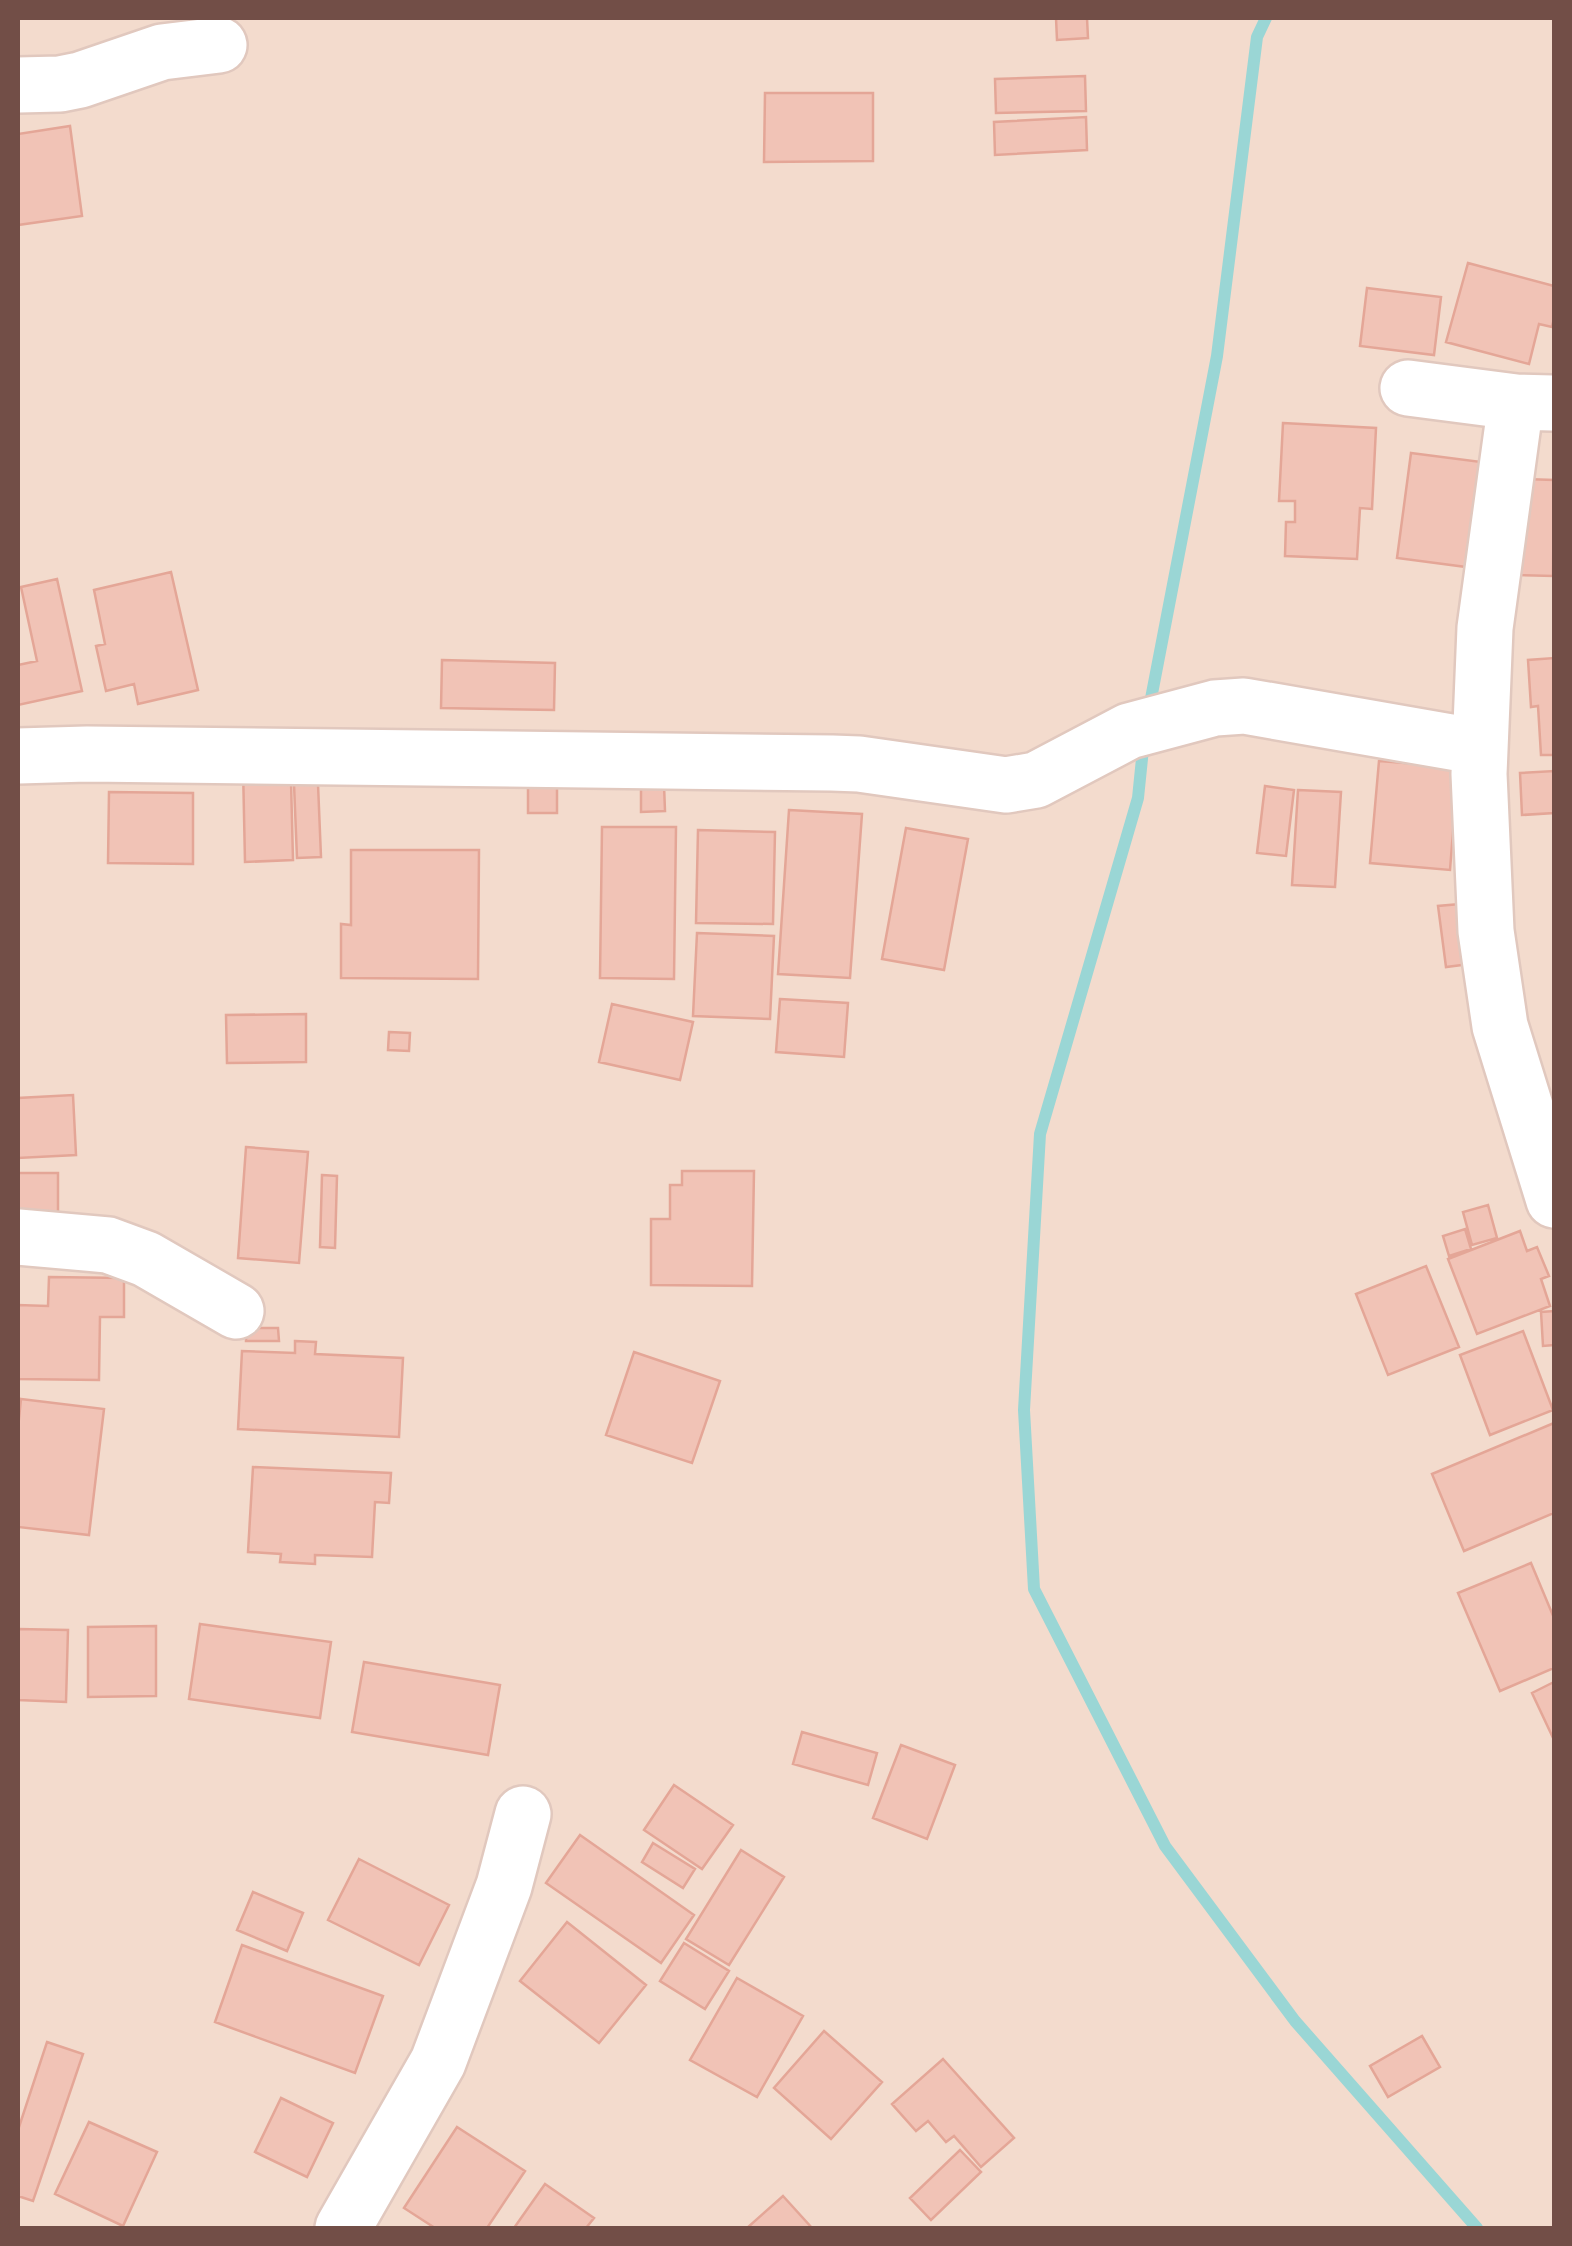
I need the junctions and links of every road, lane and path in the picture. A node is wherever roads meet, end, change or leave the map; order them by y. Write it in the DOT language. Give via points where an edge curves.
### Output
graph roads {
  1 [pos="219,45"];
  2 [pos="18,85"];
  3 [pos="1408,388"];
  4 [pos="1535,403"];
  5 [pos="1480,747"];
  6 [pos="18,756"];
  7 [pos="1554,1200"];
  8 [pos="18,1237"];
  9 [pos="236,1312"];
  10 [pos="523,1814"];
  11 [pos="343,2228"];
  1 -- 2 [label="street" via="162,52 60,84"];
  3 -- 4 [label="street"];
  4 -- 5 [label="street" via="1485,628"];
  5 -- 6 [label="street" via="1244,706 1129,731 1036,780 1006,785 859,764"];
  5 -- 7 [label="street" via="1486,931 1500,1026"];
  8 -- 9 [label="street" via="108,1245 146,1259"];
  10 -- 11 [label="street" via="504,1886 438,2062"];
}
